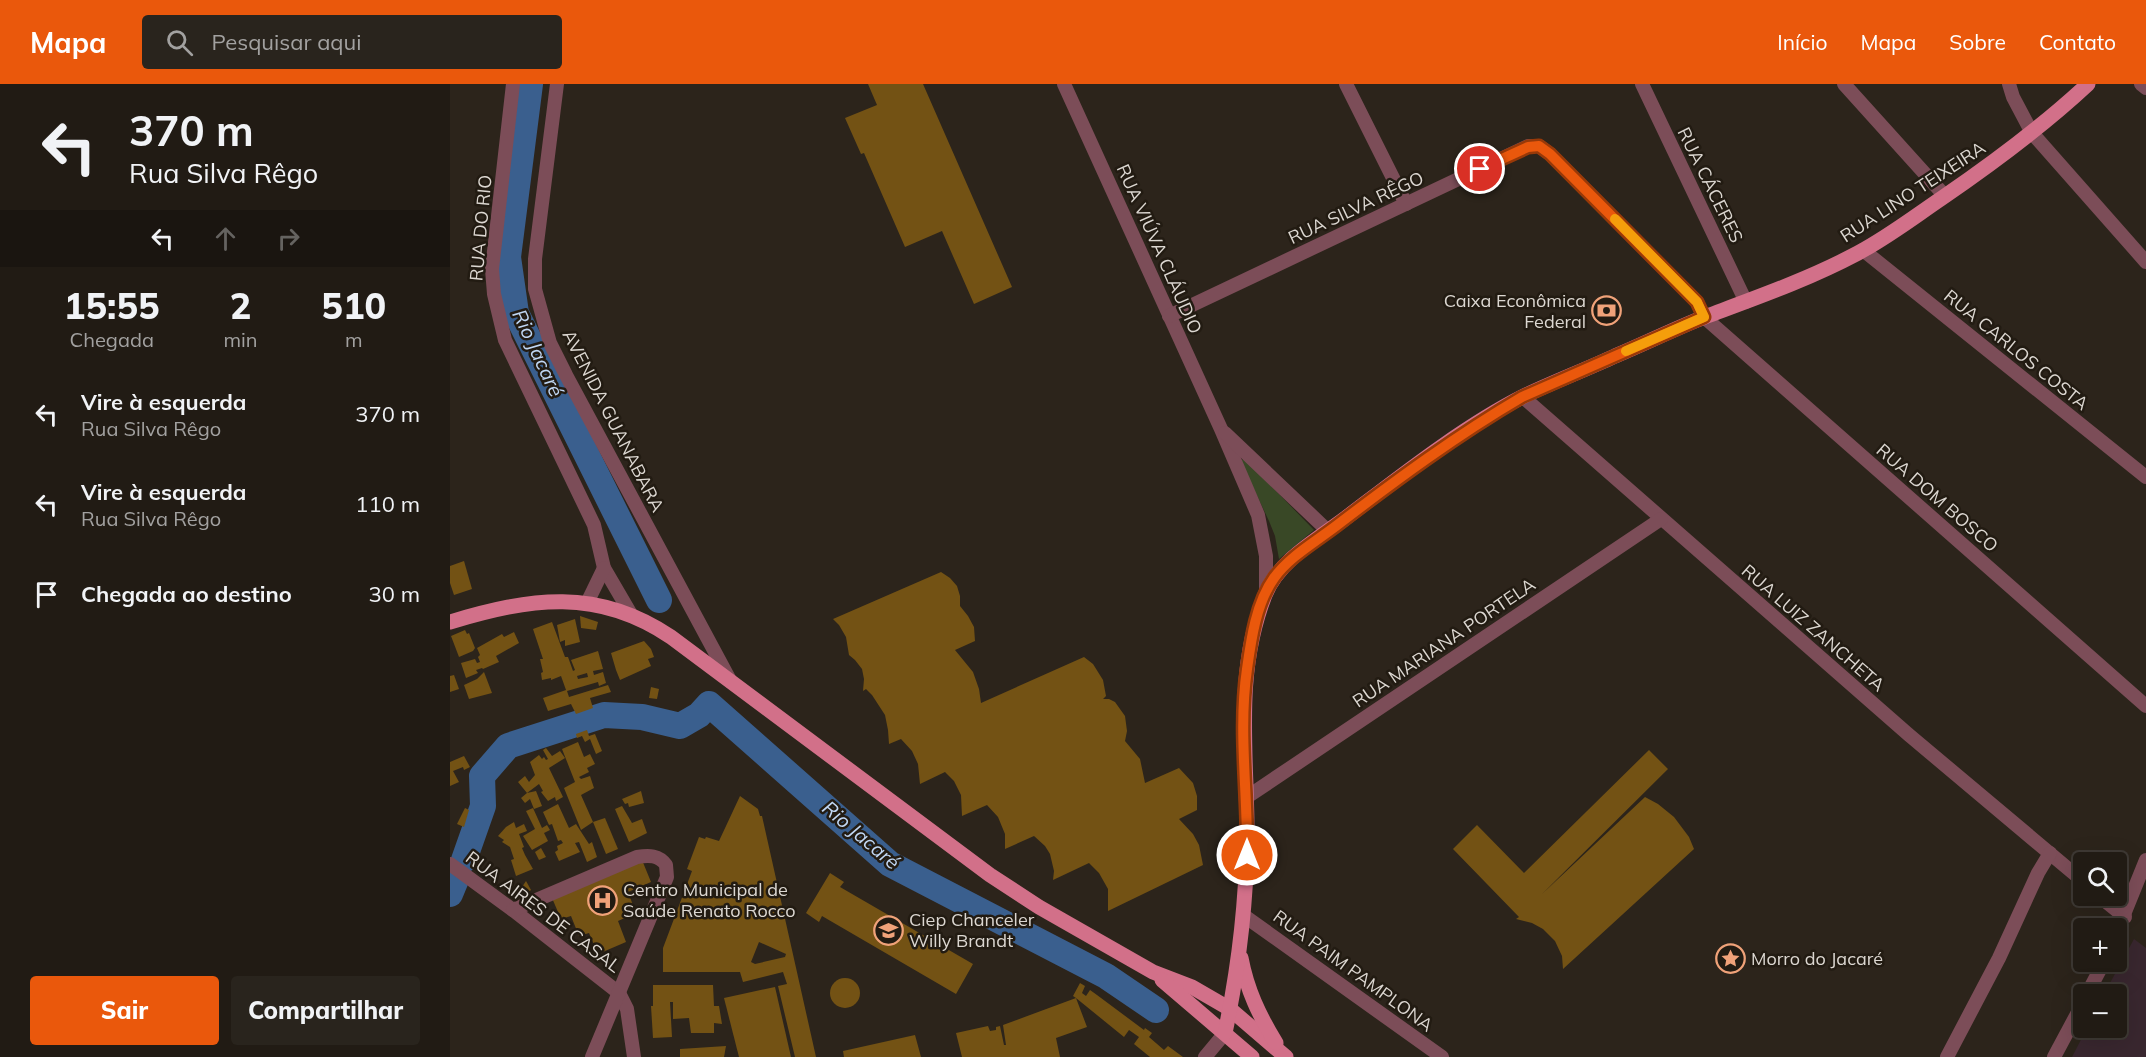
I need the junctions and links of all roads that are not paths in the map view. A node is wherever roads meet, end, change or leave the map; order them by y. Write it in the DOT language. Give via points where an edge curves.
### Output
graph roads {
  1 [pos="513,84"];
  2 [pos="558,84"];
  3 [pos="1064,84"];
  4 [pos="1346,84"];
  5 [pos="1642,84"];
  6 [pos="1844,84"];
  7 [pos="2009,84"];
  8 [pos="2088,84"];
  9 [pos="2140,84"];
  10 [pos="2146,88"];
  11 [pos="2032,133"];
  12 [pos="1945,196"];
  13 [pos="1406,204"];
  14 [pos="1863,250"];
  15 [pos="2145,258"];
  16 [pos="1746,302"];
  17 [pos="1169,316"];
  18 [pos="1704,317"];
  19 [pos="1522,397"];
  20 [pos="1221,429"];
  21 [pos="2146,477"];
  22 [pos="1661,519"];
  23 [pos="1328,531"];
  24 [pos="603,568"];
  25 [pos="1266,592"];
  26 [pos="587,603"];
  27 [pos="632,616"];
  28 [pos="450,622"];
  29 [pos="729,681"];
  30 [pos="2146,706"];
  31 [pos="1247,797"];
  32 [pos="2050,853"];
  33 [pos="2146,860"];
  34 [pos="450,864"];
  35 [pos="2073,873"];
  36 [pos="2112,906"];
  37 [pos="513,910"];
  38 [pos="1243,915"];
  39 [pos="2125,917"];
  40 [pos="1239,946"];
  41 [pos="1153,972"];
  42 [pos="619,993"];
  43 [pos="1230,1009"];
  44 [pos="2073,1022"];
  45 [pos="1225,1033"];
  46 [pos="1285,1056"];
  47 [pos="592,1057"];
  48 [pos="634,1057"];
  49 [pos="1205,1057"];
  50 [pos="1222,1057"];
  51 [pos="1252,1057"];
  52 [pos="1442,1057"];
  53 [pos="1947,1057"];
  54 [pos="2054,1057"];
  1 -- 24 [label="street, RUA DO RIO" via="492,269 494,294 506,340 594,525"];
  2 -- 29 [label="street, AVENIDA GUANABARA" via="535,259 535,289 541,316 566,375"];
  3 -- 17 [label="street, RUA VIÚVA CLÁUDIO"];
  4 -- 13 [label="street"];
  5 -- 16 [label="street, RUA CÁCERES"];
  6 -- 12 [label="street"];
  7 -- 11 [label="street"];
  8 -- 11 [label="main road, RUA LINO TEIXEIRA"];
  9 -- 10 [label="street"];
  11 -- 12 [label="main road, RUA LINO TEIXEIRA"];
  11 -- 15 [label="street"];
  12 -- 14 [label="main road, RUA LINO TEIXEIRA"];
  13 -- 17 [label="street, RUA SILVA RÊGO"];
  13 -- 18 [label="street, RUA SILVA RÊGO" via="1528,147 1539,146 1697,302"];
  14 -- 16 [label="main road, RUA LINO TEIXEIRA" via="1806,279"];
  14 -- 21 [label="street, RUA CARLOS COSTA"];
  16 -- 18 [label="main road, RUA LINO TEIXEIRA"];
  17 -- 20 [label="street, RUA VIÚVA CLÁUDIO"];
  18 -- 19 [label="main road, RUA LINO TEIXEIRA"];
  18 -- 30 [label="street, RUA DOM BOSCO"];
  19 -- 22 [label="street, RUA LUIZ ZANCHETA"];
  19 -- 23 [label="main road, RUA LINO TEIXEIRA" via="1470,429"];
  20 -- 23 [label="street"];
  20 -- 25 [label="street, RUA VIÚVA CLÁUDIO" via="1261,526"];
  22 -- 31 [label="street, RUA MARIANA PORTELA"];
  22 -- 32 [label="street, RUA LUIZ ZANCHETA"];
  23 -- 25 [label="main road, RUA LINO TEIXEIRA" via="1281,569"];
  24 -- 26 [label="street"];
  24 -- 27 [label="street, RUA DO RIO"];
  25 -- 31 [label="main road, RUA LINO TEIXEIRA" via="1252,638 1244,692"];
  26 -- 27 [label="main road"];
  26 -- 28 [label="main road" via="530,603"];
  27 -- 29 [label="main road" via="671,637"];
  29 -- 41 [label="main road" via="990,875"];
  31 -- 38 [label="main road, RUA LINO TEIXEIRA"];
  32 -- 35 [label="street, RUA LUIZ ZANCHETA"];
  32 -- 53 [label="street"];
  33 -- 39 [label="street"];
  34 -- 37 [label="street, RUA AIRES DE CASAL"];
  36 -- 39 [label="street"];
  37 -- 42 [label="street, RUA AIRES DE CASAL"];
  37 -- 42 [label="street" via="637,857 647,855 663,861 667,877"];
  38 -- 40 [label="main road, RUA LINO TEIXEIRA"];
  38 -- 52 [label="street, RUA PAIM PAMPLONA"];
  40 -- 43 [label="main road, RUA LINO TEIXEIRA"];
  40 -- 46 [label="main road" via="1255,1008"];
  41 -- 43 [label="main road" via="1192,987"];
  41 -- 45 [label="main road"];
  42 -- 47 [label="street"];
  42 -- 48 [label="street, RUA AIRES DE CASAL" via="627,1010"];
  43 -- 45 [label="main road, RUA LINO TEIXEIRA"];
  43 -- 46 [label="main road"];
  44 -- 54 [label="street"];
  45 -- 49 [label="street"];
  45 -- 50 [label="street"];
  45 -- 51 [label="main road"];
}
